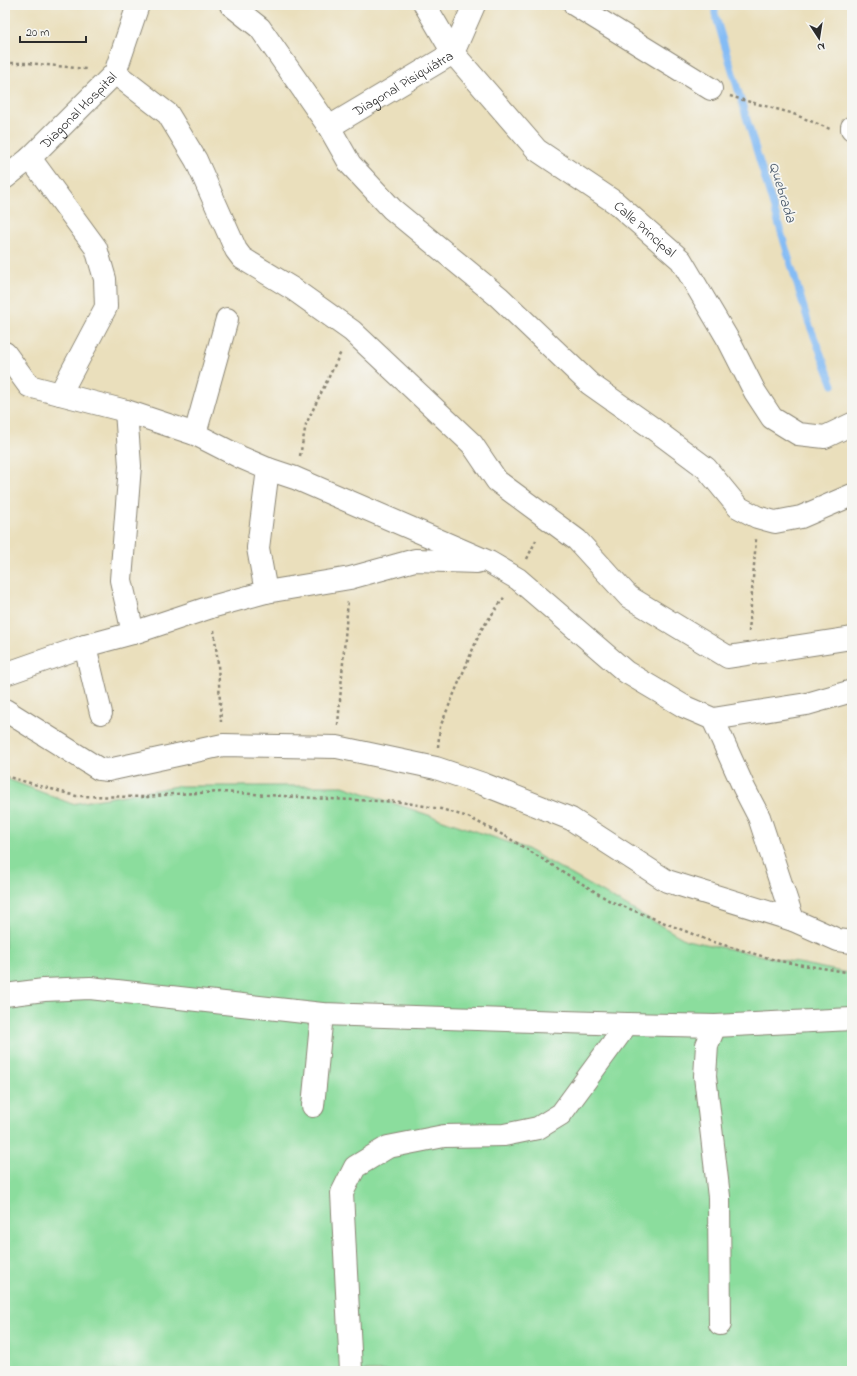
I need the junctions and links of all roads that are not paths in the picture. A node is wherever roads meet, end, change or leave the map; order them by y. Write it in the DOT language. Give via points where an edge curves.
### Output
graph roads {
  1 [pos="138,5"];
  2 [pos="231,5"];
  3 [pos="425,5"];
  4 [pos="474,5"];
  5 [pos="575,5"];
  6 [pos="453,53"];
  7 [pos="115,73"];
  8 [pos="711,89"];
  9 [pos="329,127"];
  10 [pos="30,158"];
  11 [pos="5,178"];
  12 [pos="227,319"];
  13 [pos="5,353"];
  14 [pos="60,394"];
  15 [pos="126,411"];
  16 [pos="852,424"];
  17 [pos="194,434"];
  18 [pos="268,469"];
  19 [pos="852,495"];
  20 [pos="489,562"];
  21 [pos="266,592"];
  22 [pos="133,633"];
  23 [pos="852,638"];
  24 [pos="85,646"];
  25 [pos="5,674"];
  26 [pos="852,691"];
  27 [pos="5,710"];
  28 [pos="101,713"];
  29 [pos="713,719"];
  30 [pos="793,920"];
  31 [pos="852,942"];
  32 [pos="5,995"];
  33 [pos="322,1014"];
  34 [pos="852,1019"];
  35 [pos="627,1024"];
  36 [pos="715,1026"];
  37 [pos="313,1106"];
  38 [pos="720,1324"];
  39 [pos="351,1371"];
  1 -- 7 [label="street, Diagonal Hospital"];
  2 -- 9 [label="street" via="260,28"];
  3 -- 6 [label="street, Calle Principal"];
  4 -- 6 [label="street, Diagonal Pisiquiátra"];
  5 -- 8 [label="street"];
  6 -- 9 [label="street, Diagonal Pisiquiátra"];
  6 -- 16 [label="street, Calle Principal" via="537,150 616,203 682,260 772,418 798,434 825,437"];
  7 -- 10 [label="street, Diagonal Hospital"];
  7 -- 23 [label="street" via="168,114 196,160 236,250 242,258 293,289 352,331 472,444 497,482 577,540 629,597 728,657"];
  9 -- 19 [label="street" via="350,164 392,209 499,297 590,384 706,468 738,507 758,518 775,522 801,516"];
  10 -- 11 [label="street, Diagonal Hospital"];
  10 -- 14 [label="street" via="96,248 105,279 106,306"];
  12 -- 17 [label="street"];
  13 -- 14 [label="street" via="29,386"];
  14 -- 15 [label="street"];
  15 -- 17 [label="street"];
  15 -- 22 [label="street" via="130,466 121,580"];
  17 -- 18 [label="street"];
  18 -- 20 [label="street" via="295,478"];
  18 -- 21 [label="street" via="258,548"];
  20 -- 21 [label="street" via="415,560 350,578"];
  20 -- 29 [label="street" via="518,579 626,672 685,707"];
  21 -- 22 [label="street"];
  22 -- 24 [label="street"];
  24 -- 25 [label="street"];
  24 -- 28 [label="street"];
  26 -- 29 [label="street" via="807,704"];
  27 -- 30 [label="street" via="99,769 108,770 223,745 337,747 436,768 571,819 667,881"];
  29 -- 30 [label="street" via="759,817"];
  30 -- 31 [label="street" via="838,940"];
  32 -- 33 [label="street" via="90,988"];
  33 -- 35 [label="street"];
  33 -- 37 [label="street"];
  34 -- 36 [label="street"];
  35 -- 36 [label="street"];
  35 -- 39 [label="street" via="561,1114 538,1128 504,1134 444,1136 388,1147 355,1167 342,1193"];
  36 -- 38 [label="street" via="707,1045 705,1076 719,1197"];
}
